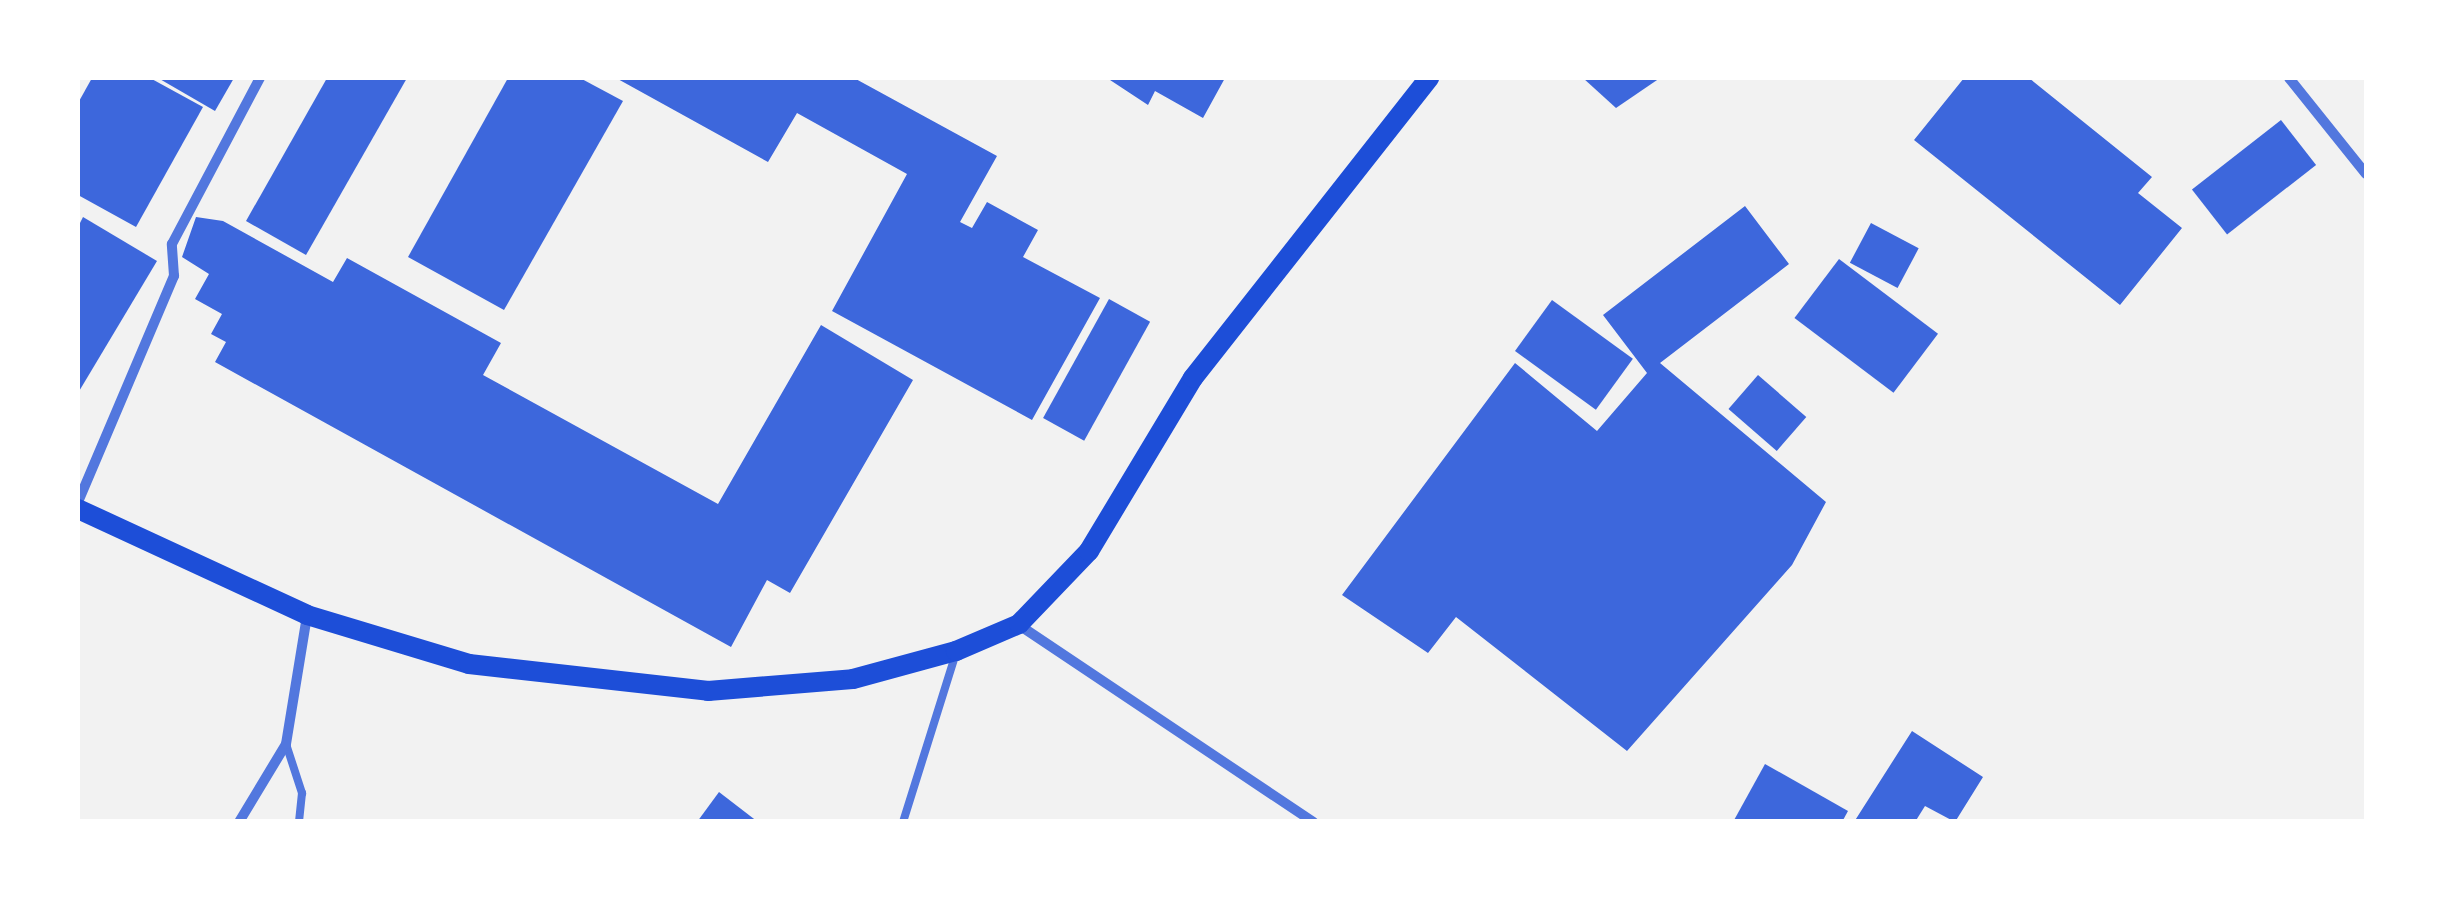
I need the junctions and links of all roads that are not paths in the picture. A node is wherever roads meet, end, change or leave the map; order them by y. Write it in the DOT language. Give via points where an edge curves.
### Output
graph roads {
  1 [pos="260,78"];
  2 [pos="1429,78"];
  3 [pos="2289,78"];
  4 [pos="2366,174"];
  5 [pos="78,505"];
  6 [pos="307,615"];
  7 [pos="1018,624"];
  8 [pos="956,652"];
  9 [pos="286,744"];
  10 [pos="239,822"];
  11 [pos="299,822"];
  12 [pos="904,822"];
  13 [pos="1313,822"];
  1 -- 5 [label="street" via="172,244 174,276"];
  2 -- 7 [label="main road" via="1193,378 1089,552"];
  3 -- 4 [label="street"];
  5 -- 6 [label="main road"];
  6 -- 8 [label="main road" via="469,664 708,690 854,679"];
  6 -- 9 [label="street"];
  7 -- 8 [label="main road"];
  7 -- 13 [label="street"];
  8 -- 12 [label="lane"];
  9 -- 10 [label="street"];
  9 -- 11 [label="lane" via="302,794"];
}
